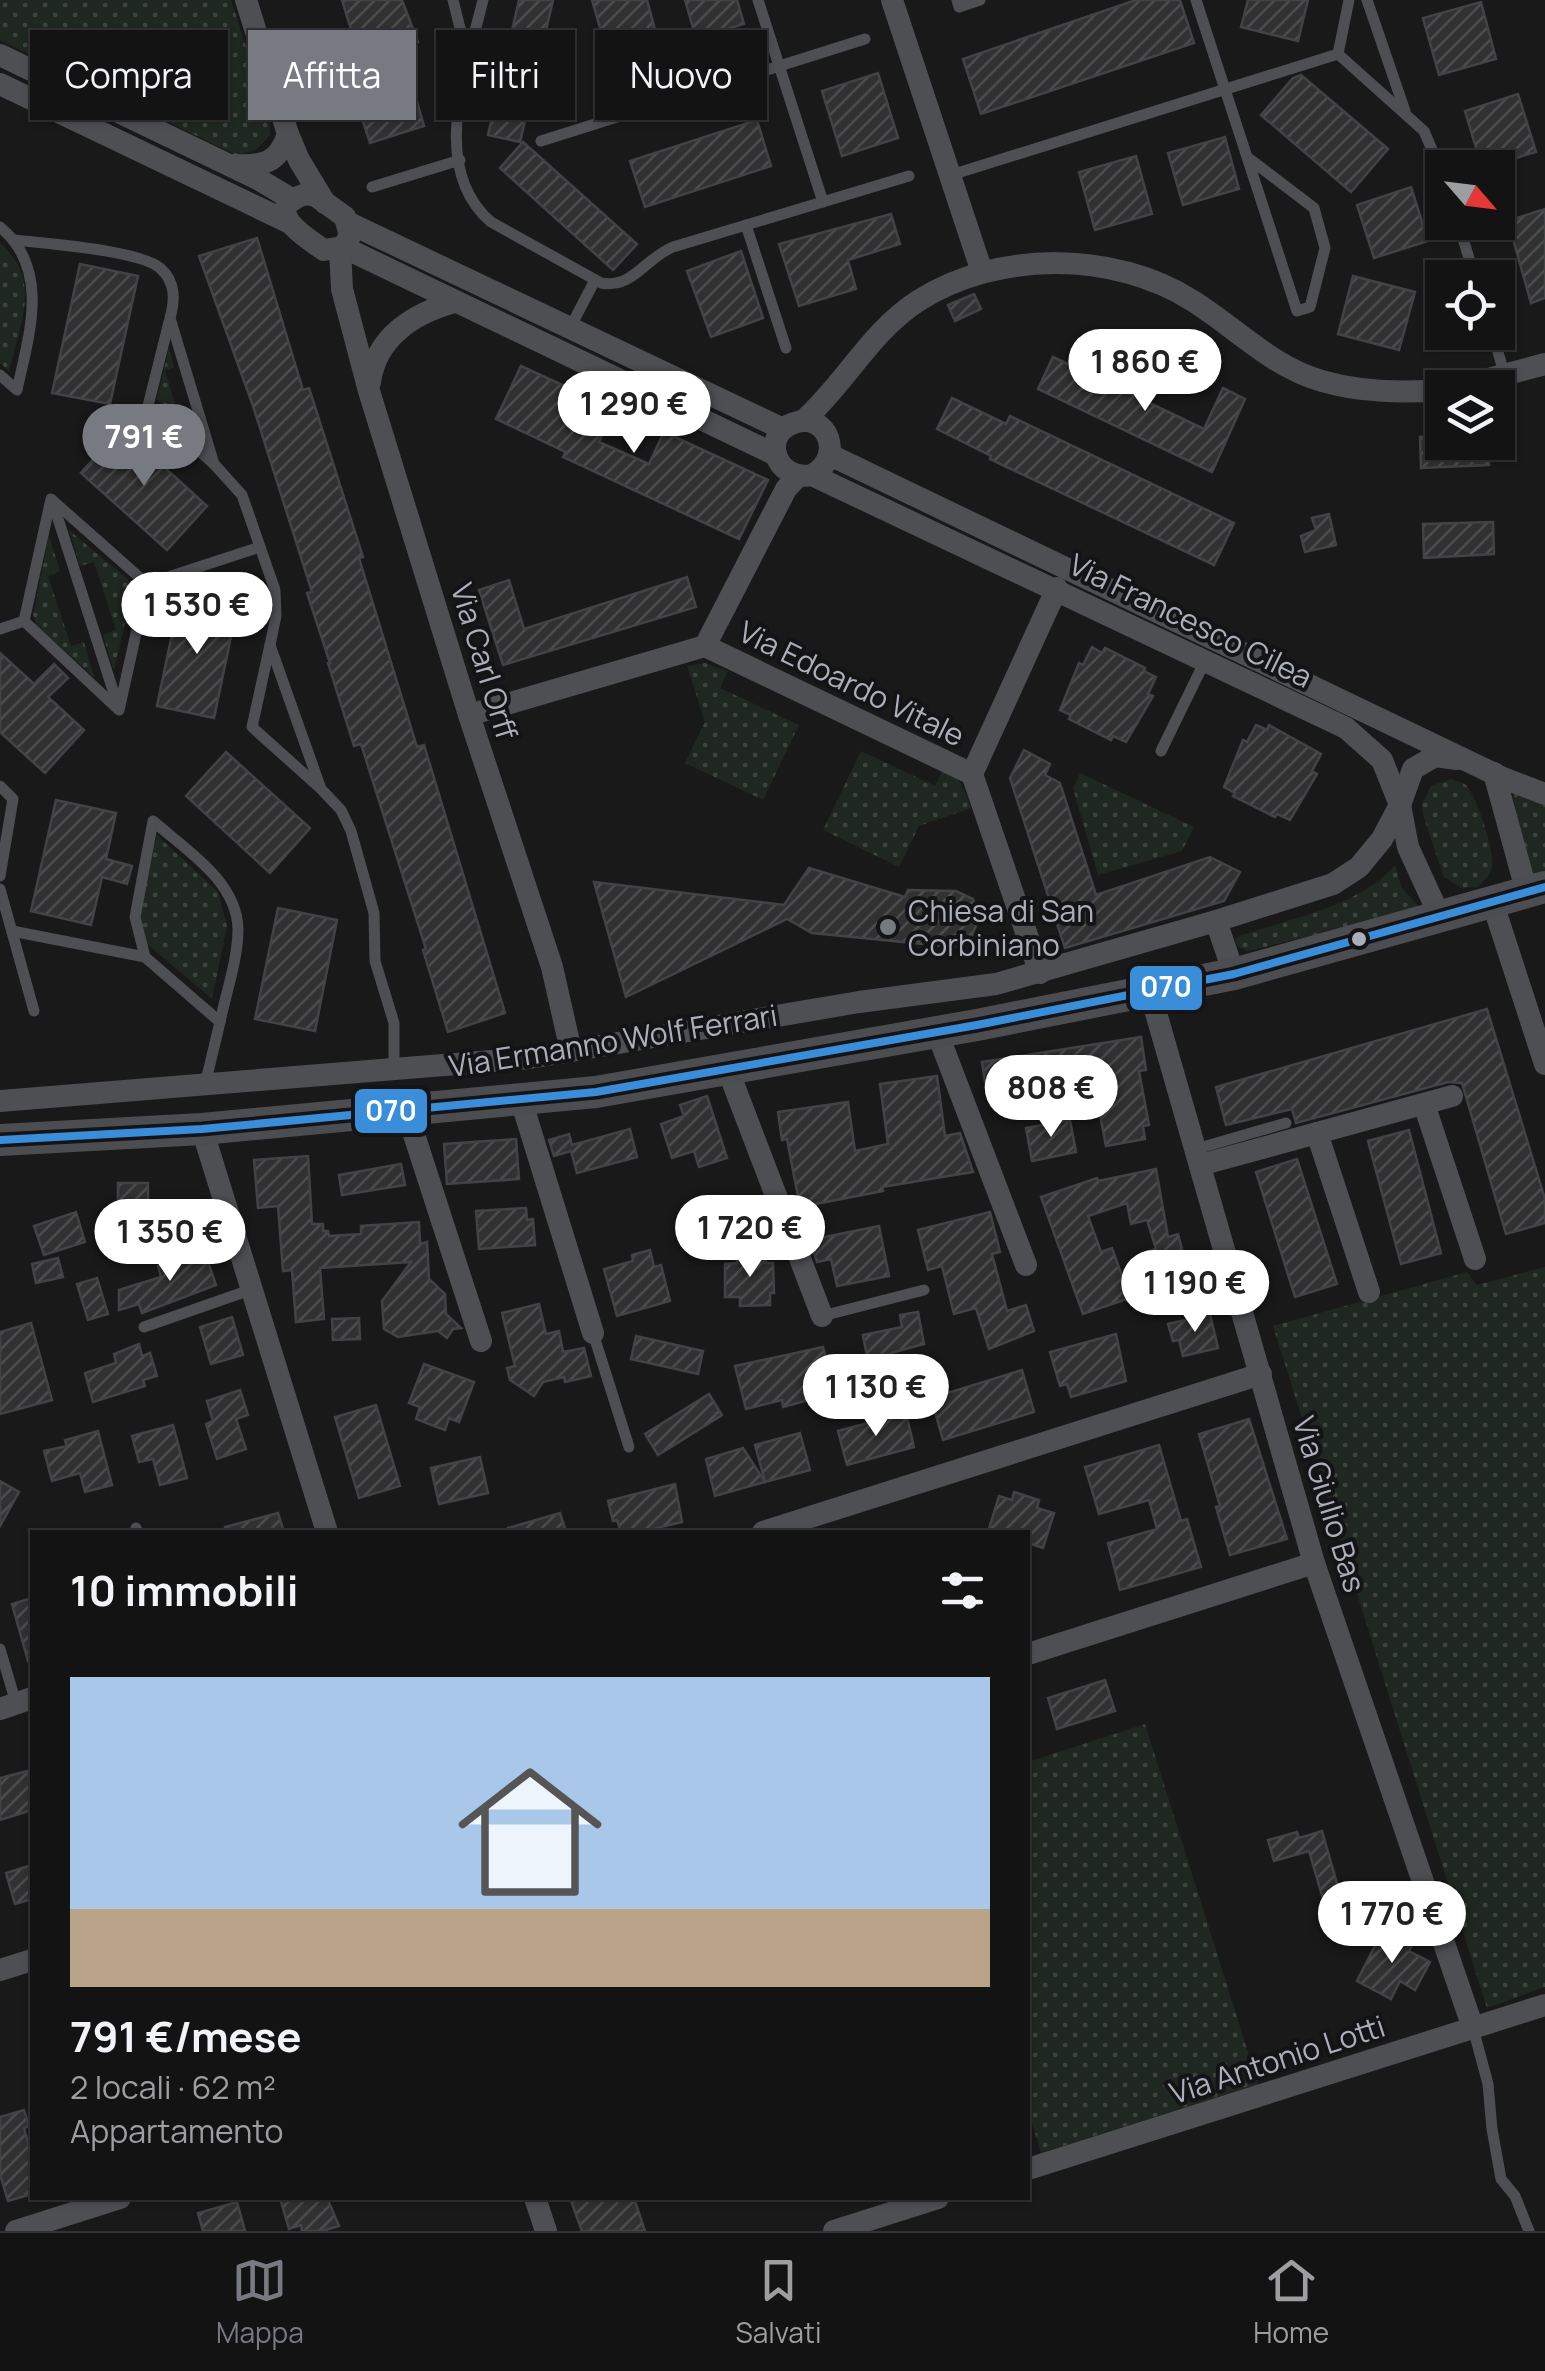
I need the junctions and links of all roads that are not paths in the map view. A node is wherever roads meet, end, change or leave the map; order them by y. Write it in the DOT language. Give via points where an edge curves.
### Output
graph roads {
  1 [pos="246,0"];
  2 [pos="453,0"];
  3 [pos="482,0"];
  4 [pos="758,0"];
  5 [pos="892,0"];
  6 [pos="957,0"];
  7 [pos="980,0"];
  8 [pos="1196,0"];
  9 [pos="1208,0"];
  10 [pos="1349,0"];
  11 [pos="1366,0"];
  12 [pos="1203,20"];
  13 [pos="460,30"];
  14 [pos="475,30"];
  15 [pos="865,40"];
  16 [pos="1338,54"];
  17 [pos="0,55"];
  18 [pos="780,66"];
  19 [pos="0,84"];
  20 [pos="1225,90"];
  21 [pos="1406,115"];
  22 [pos="456,120"];
  23 [pos="288,134"];
  24 [pos="541,141"];
  25 [pos="1432,150"];
  26 [pos="1247,156"];
  27 [pos="299,160"];
  28 [pos="460,160"];
  29 [pos="229,164"];
  30 [pos="950,175"];
  31 [pos="909,176"];
  32 [pos="372,187"];
  33 [pos="823,202"];
  34 [pos="326,203"];
  35 [pos="292,206"];
  36 [pos="348,222"];
  37 [pos="746,225"];
  38 [pos="0,227"];
  39 [pos="16,240"];
  40 [pos="333,247"];
  41 [pos="982,272"];
  42 [pos="595,280"];
  43 [pos="456,302"];
  44 [pos="170,318"];
  45 [pos="570,328"];
  46 [pos="786,348"];
  47 [pos="1545,364"];
  48 [pos="1515,373"];
  49 [pos="0,374"];
  50 [pos="369,391"];
  51 [pos="1425,391"];
  52 [pos="803,426"];
  53 [pos="830,455"];
  54 [pos="214,464"];
  55 [pos="791,473"];
  56 [pos="52,499"];
  57 [pos="260,547"];
  58 [pos="146,584"];
  59 [pos="1057,588"];
  60 [pos="24,621"];
  61 [pos="0,629"];
  62 [pos="270,645"];
  63 [pos="705,646"];
  64 [pos="1206,660"];
  65 [pos="120,710"];
  66 [pos="470,715"];
  67 [pos="1161,751"];
  68 [pos="1465,760"];
  69 [pos="1494,773"];
  70 [pos="972,774"];
  71 [pos="0,786"];
  72 [pos="321,789"];
  73 [pos="1545,794"];
  74 [pos="1400,805"];
  75 [pos="0,876"];
  76 [pos="0,890"];
  77 [pos="1536,890"];
  78 [pos="1493,904"];
  79 [pos="1441,919"];
  80 [pos="1216,921"];
  81 [pos="12,931"];
  82 [pos="145,957"];
  83 [pos="1040,973"];
  84 [pos="1234,974"];
  85 [pos="1150,992"];
  86 [pos="34,1011"];
  87 [pos="220,1022"];
  88 [pos="937,1032"];
  89 [pos="572,1051"];
  90 [pos="1545,1064"];
  91 [pos="394,1070"];
  92 [pos="728,1070"];
  93 [pos="205,1084"];
  94 [pos="1452,1096"];
  95 [pos="521,1100"];
  96 [pos="0,1101"];
  97 [pos="1424,1104"];
  98 [pos="406,1110"];
  99 [pos="1286,1123"];
  100 [pos="202,1129"];
  101 [pos="1318,1133"];
  102 [pos="0,1140"];
  103 [pos="1198,1157"];
  104 [pos="1474,1259"];
  105 [pos="1026,1265"];
  106 [pos="250,1290"];
  107 [pos="924,1290"];
  108 [pos="1369,1292"];
  109 [pos="822,1316"];
  110 [pos="144,1327"];
  111 [pos="592,1334"];
  112 [pos="481,1341"];
  113 [pos="1261,1374"];
  114 [pos="630,1447"];
  115 [pos="326,1530"];
  116 [pos="769,1530"];
  117 [pos="1314,1562"];
  118 [pos="0,1649"];
  119 [pos="1030,1653"];
  120 [pos="16,1703"];
  121 [pos="30,1961"];
  122 [pos="0,1970"];
  123 [pos="1545,2005"];
  124 [pos="1473,2028"];
  125 [pos="1030,2168"];
  126 [pos="114,2200"];
  127 [pos="537,2200"];
  128 [pos="932,2200"];
  129 [pos="16,2231"];
  130 [pos="546,2231"];
  131 [pos="834,2231"];
  132 [pos="1529,2231"];
  1 -- 23 [label="street"];
  2 -- 13 [label="lane"];
  3 -- 14 [label="lane"];
  4 -- 18 [label="lane"];
  5 -- 30 [label="street"];
  6 -- 7 [label="lane" via="959,7"];
  8 -- 12 [label="lane"];
  9 -- 12 [label="lane"];
  10 -- 16 [label="lane"];
  11 -- 21 [label="lane"];
  12 -- 20 [label="lane"];
  15 -- 18 [label="lane"];
  16 -- 20 [label="lane"];
  16 -- 21 [label="lane"];
  17 -- 29 [label="street, Via Francesco Cilea"];
  18 -- 24 [label="lane"];
  18 -- 33 [label="lane"];
  19 -- 35 [label="street, Via Francesco Cilea"];
  20 -- 26 [label="lane"];
  20 -- 30 [label="lane"];
  21 -- 25 [label="lane"];
  22 -- 28 [label="lane"];
  23 -- 27 [label="street"];
  23 -- 29 [label="street" via="269,162"];
  26 -- 26 [label="lane" via="1297,311 1310,307 1326,248 1314,208"];
  27 -- 34 [label="street"];
  27 -- 35 [label="street"];
  28 -- 32 [label="lane"];
  28 -- 42 [label="lane" via="484,216"];
  29 -- 35 [label="street, Via Francesco Cilea"];
  30 -- 41 [label="street"];
  31 -- 33 [label="lane"];
  33 -- 37 [label="lane"];
  34 -- 35 [label="street, Via Francesco Cilea" via="311,194"];
  34 -- 36 [label="street, Via Francesco Cilea"];
  35 -- 40 [label="street, Via Francesco Cilea" via="295,231"];
  36 -- 40 [label="street" via="350,236"];
  36 -- 45 [label="street, Via Francesco Cilea"];
  37 -- 42 [label="lane" via="664,250 626,282"];
  37 -- 46 [label="lane"];
  38 -- 39 [label="lane"];
  39 -- 44 [label="lane" via="148,261 172,286"];
  39 -- 49 [label="lane" via="33,286 33,314 17,390"];
  40 -- 43 [label="street, Via Francesco Cilea"];
  40 -- 50 [label="street, Via Carl Orff"];
  41 -- 51 [label="street" via="1034,264 1119,269 1190,299 1277,362 1321,381"];
  41 -- 52 [label="street" via="896,317"];
  42 -- 45 [label="lane"];
  43 -- 50 [label="street" via="419,315 388,340 377,354"];
  43 -- 55 [label="street, Via Francesco Cilea"];
  44 -- 54 [label="lane"];
  44 -- 54 [label="lane" via="148,406"];
  45 -- 52 [label="street, Via Francesco Cilea"];
  47 -- 48 [label="street"];
  50 -- 66 [label="street, Via Carl Orff"];
  52 -- 53 [label="street" via="831,446"];
  52 -- 55 [label="street" via="775,446"];
  53 -- 55 [label="street" via="820,470"];
  53 -- 68 [label="street, Via Francesco Cilea"];
  54 -- 57 [label="lane" via="238,489"];
  55 -- 59 [label="street, Via Francesco Cilea"];
  55 -- 63 [label="street"];
  56 -- 58 [label="lane"];
  56 -- 60 [label="lane"];
  56 -- 65 [label="lane"];
  57 -- 58 [label="lane"];
  57 -- 62 [label="lane" via="278,603"];
  58 -- 65 [label="lane"];
  59 -- 64 [label="street, Via Francesco Cilea"];
  59 -- 70 [label="street"];
  60 -- 61 [label="lane"];
  60 -- 65 [label="lane"];
  62 -- 72 [label="lane"];
  62 -- 72 [label="lane" via="252,727"];
  63 -- 66 [label="street"];
  63 -- 70 [label="street, Via Edoardo Vitale"];
  64 -- 67 [label="lane"];
  64 -- 74 [label="street, Via Francesco Cilea" via="1346,728 1382,760"];
  66 -- 89 [label="street, Via Carl Orff" via="548,952"];
  68 -- 69 [label="street, Via Francesco Cilea"];
  68 -- 74 [label="street, Via Ermanno Wolf Ferrari" via="1436,756 1413,769"];
  69 -- 73 [label="street, Via Francesco Cilea"];
  69 -- 77 [label="street"];
  70 -- 83 [label="street"];
  71 -- 75 [label="lane" via="13,799"];
  72 -- 91 [label="lane" via="348,824 372,906 374,961 395,1030"];
  74 -- 79 [label="street, Via Francesco Cilea" via="1408,846"];
  74 -- 80 [label="street, Via Ermanno Wolf Ferrari" via="1359,867 1333,884"];
  76 -- 81 [label="lane"];
  77 -- 78 [label="street, Via Ermanno Wolf Ferrari"];
  78 -- 79 [label="street, Via Ermanno Wolf Ferrari"];
  78 -- 90 [label="street"];
  79 -- 84 [label="street, Via Ermanno Wolf Ferrari"];
  80 -- 83 [label="street, Via Ermanno Wolf Ferrari"];
  80 -- 84 [label="street"];
  81 -- 82 [label="lane"];
  81 -- 86 [label="lane"];
  82 -- 87 [label="lane"];
  82 -- 87 [label="lane" via="135,916 153,821 217,879 233,903 238,936"];
  83 -- 89 [label="street, Via Ermanno Wolf Ferrari"];
  84 -- 85 [label="street, Via Ermanno Wolf Ferrari"];
  85 -- 88 [label="street, Via Ermanno Wolf Ferrari"];
  85 -- 103 [label="street, Via Giulio Bas"];
  87 -- 93 [label="lane"];
  88 -- 92 [label="street, Via Ermanno Wolf Ferrari"];
  88 -- 105 [label="street"];
  89 -- 91 [label="street, Via Ermanno Wolf Ferrari"];
  91 -- 93 [label="street, Via Ermanno Wolf Ferrari"];
  92 -- 95 [label="street, Via Ermanno Wolf Ferrari"];
  92 -- 109 [label="street"];
  93 -- 96 [label="street, Via Ermanno Wolf Ferrari"];
  94 -- 97 [label="street"];
  95 -- 98 [label="street, Via Ermanno Wolf Ferrari"];
  95 -- 111 [label="street"];
  97 -- 101 [label="street"];
  97 -- 104 [label="street"];
  98 -- 100 [label="street, Via Ermanno Wolf Ferrari"];
  98 -- 112 [label="street"];
  99 -- 103 [label="lane"];
  100 -- 102 [label="street, Via Ermanno Wolf Ferrari"];
  100 -- 106 [label="street"];
  101 -- 103 [label="street"];
  101 -- 108 [label="street"];
  103 -- 113 [label="street, Via Giulio Bas"];
  106 -- 110 [label="lane"];
  106 -- 115 [label="street"];
  107 -- 109 [label="lane"];
  111 -- 114 [label="lane"];
  113 -- 116 [label="street"];
  113 -- 117 [label="street, Via Giulio Bas"];
  117 -- 119 [label="street"];
  117 -- 124 [label="street, Via Giulio Bas"];
  118 -- 120 [label="lane"];
  121 -- 122 [label="street"];
  123 -- 124 [label="street, Via Antonio Lotti"];
  124 -- 125 [label="street, Via Antonio Lotti"];
  124 -- 132 [label="lane" via="1501,2179"];
  126 -- 129 [label="street"];
  127 -- 130 [label="street"];
  128 -- 131 [label="street"];
}
